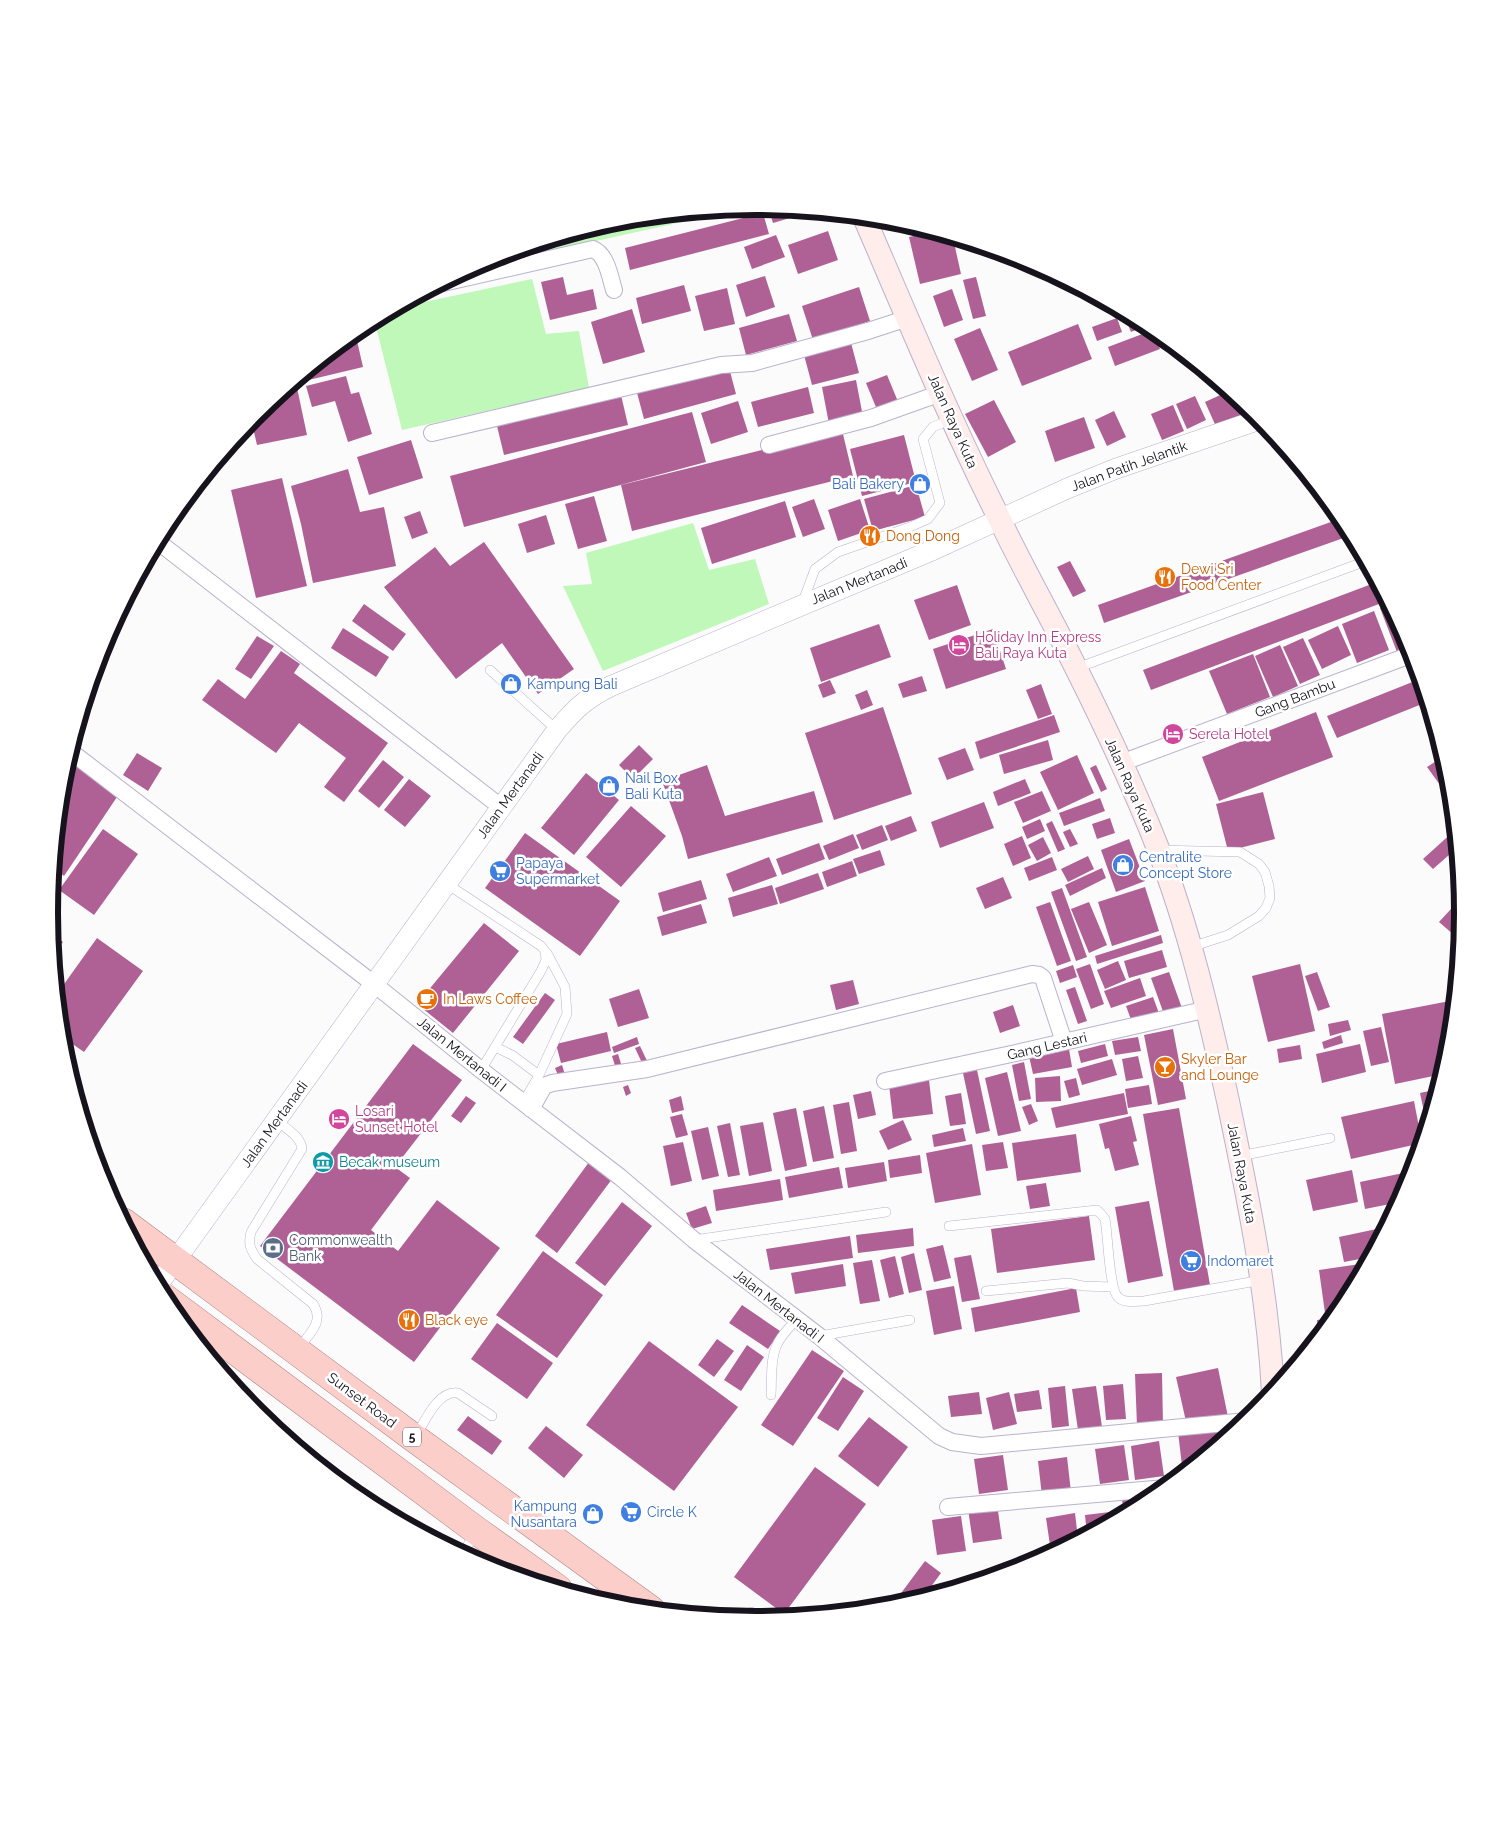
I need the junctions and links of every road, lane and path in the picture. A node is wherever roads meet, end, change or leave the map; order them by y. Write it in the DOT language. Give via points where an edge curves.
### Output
graph roads {
  1 [pos="867,224"];
  2 [pos="482,271"];
  3 [pos="614,290"];
  4 [pos="908,318"];
  5 [pos="941,393"];
  6 [pos="952,419"];
  7 [pos="1252,422"];
  8 [pos="432,433"];
  9 [pos="769,445"];
  10 [pos="999,520"];
  11 [pos="163,545"];
  12 [pos="1360,563"];
  13 [pos="802,604"];
  14 [pos="1405,657"];
  15 [pos="1076,668"];
  16 [pos="490,670"];
  17 [pos="557,730"];
  18 [pos="76,756"];
  19 [pos="1121,763"];
  20 [pos="502,807"];
  21 [pos="1158,850"];
  22 [pos="446,884"];
  23 [pos="1190,947"];
  24 [pos="545,951"];
  25 [pos="374,984"];
  26 [pos="1208,1009"];
  27 [pos="1064,1042"];
  28 [pos="495,1047"];
  29 [pos="481,1070"];
  30 [pos="539,1075"];
  31 [pos="885,1081"];
  32 [pos="527,1106"];
  33 [pos="276,1120"];
  34 [pos="1330,1138"];
  35 [pos="1240,1156"];
  36 [pos="886,1212"];
  37 [pos="949,1226"];
  38 [pos="134,1230"];
  39 [pos="694,1240"];
  40 [pos="176,1261"];
  41 [pos="162,1280"];
  42 [pos="1262,1280"];
  43 [pos="1113,1287"];
  44 [pos="986,1291"];
  45 [pos="181,1310"];
  46 [pos="797,1319"];
  47 [pos="910,1320"];
  48 [pos="819,1336"];
  49 [pos="296,1351"];
  50 [pos="1277,1378"];
  51 [pos="771,1395"];
  52 [pos="492,1416"];
  53 [pos="1234,1422"];
  54 [pos="414,1438"];
  55 [pos="1151,1489"];
  56 [pos="948,1507"];
  57 [pos="477,1531"];
  58 [pos="466,1548"];
  59 [pos="544,1579"];
  60 [pos="611,1594"];
  61 [pos="626,1600"];
  1 -- 4 [label="main road, Jalan Raya Kuta"];
  2 -- 3 [label="street" via="593,249 604,260"];
  4 -- 5 [label="main road, Jalan Raya Kuta"];
  4 -- 8 [label="street" via="752,363 721,365"];
  5 -- 6 [label="main road, Jalan Raya Kuta"];
  5 -- 9 [label="street" via="871,418"];
  6 -- 10 [label="main road, Jalan Raya Kuta"];
  6 -- 13 [label="lane" via="933,427 923,439 940,503 928,519 838,552 815,569"];
  7 -- 10 [label="street, Jalan Patih Jelantik" via="1115,469"];
  10 -- 13 [label="street, Jalan Mertanadi"];
  10 -- 15 [label="main road, Jalan Raya Kuta"];
  11 -- 20 [label="street"];
  12 -- 15 [label="lane"];
  13 -- 17 [label="street, Jalan Mertanadi" via="592,696 577,707"];
  14 -- 19 [label="street, Gang Bambu"];
  15 -- 19 [label="main road, Jalan Raya Kuta"];
  16 -- 17 [label="lane"];
  17 -- 20 [label="street, Jalan Mertanadi"];
  18 -- 25 [label="street, Jalan Mertanadi I"];
  19 -- 21 [label="main road, Jalan Raya Kuta"];
  20 -- 22 [label="street, Jalan Mertanadi"];
  21 -- 23 [label="main road, Jalan Raya Kuta"];
  21 -- 23 [label="lane" via="1240,852 1265,872 1270,898 1260,916 1228,934"];
  22 -- 24 [label="lane"];
  22 -- 25 [label="street, Jalan Mertanadi"];
  23 -- 26 [label="main road, Jalan Raya Kuta"];
  24 -- 28 [label="lane" via="546,960 541,971"];
  24 -- 30 [label="lane" via="565,987 567,1014"];
  25 -- 29 [label="street, Jalan Mertanadi I"];
  25 -- 33 [label="street, Jalan Mertanadi"];
  26 -- 27 [label="street, Gang Lestari"];
  26 -- 35 [label="main road, Jalan Raya Kuta"];
  27 -- 31 [label="street, Gang Lestari"];
  27 -- 32 [label="street" via="1043,978 1032,974 646,1069 552,1083 544,1086"];
  28 -- 29 [label="lane"];
  28 -- 30 [label="lane"];
  29 -- 32 [label="street, Jalan Mertanadi I"];
  30 -- 32 [label="lane"];
  32 -- 39 [label="street, Jalan Mertanadi I"];
  33 -- 40 [label="street, Jalan Mertanadi"];
  33 -- 49 [label="lane" via="298,1139 302,1149 250,1232 248,1242 257,1259 317,1310 319,1317 316,1323"];
  34 -- 35 [label="lane"];
  35 -- 42 [label="main road, Jalan Raya Kuta"];
  36 -- 39 [label="lane"];
  37 -- 43 [label="lane" via="1097,1210 1105,1219"];
  38 -- 40 [label="highway, Sunset Road / 5"];
  39 -- 46 [label="street, Jalan Mertanadi I"];
  40 -- 41 [label="street, Jalan Mertanadi"];
  40 -- 49 [label="highway, Sunset Road / 5"];
  42 -- 43 [label="lane" via="1130,1302 1118,1297"];
  42 -- 50 [label="main road, Jalan Raya Kuta"];
  43 -- 44 [label="lane" via="1068,1283"];
  45 -- 57 [label="highway"];
  46 -- 48 [label="street, Jalan Mertanadi I"];
  46 -- 51 [label="lane" via="776,1348"];
  47 -- 48 [label="lane"];
  48 -- 53 [label="street, Jalan Mertanadi I" via="939,1436 959,1444 981,1446"];
  49 -- 54 [label="highway, Sunset Road / 5"];
  52 -- 54 [label="lane" via="453,1392 440,1399"];
  54 -- 60 [label="highway, Sunset Road / 5"];
  55 -- 56 [label="street"];
  57 -- 58 [label="lane"];
  57 -- 59 [label="highway"];
  60 -- 61 [label="highway, Sunset Road / 5"];
}
